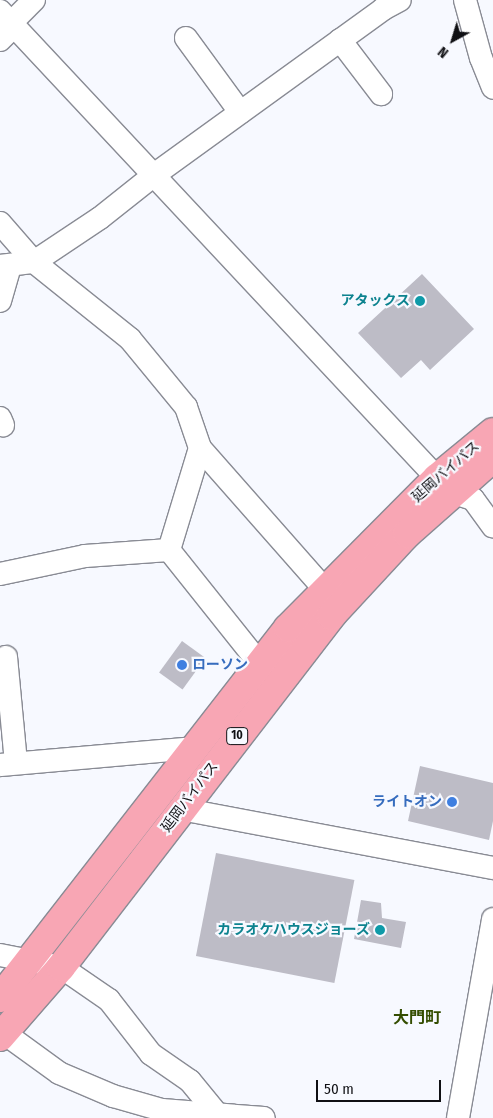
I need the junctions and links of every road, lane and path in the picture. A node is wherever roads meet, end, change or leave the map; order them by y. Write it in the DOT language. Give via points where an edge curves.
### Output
graph roads {
  1 [pos="34,0"];
  2 [pos="400,0"];
  3 [pos="465,0"];
  4 [pos="7,24"];
  5 [pos="186,38"];
  6 [pos="340,40"];
  7 [pos="493,88"];
  8 [pos="381,94"];
  9 [pos="240,112"];
  10 [pos="154,175"];
  11 [pos="0,223"];
  12 [pos="34,262"];
  13 [pos="5,266"];
  14 [pos="0,301"];
  15 [pos="493,432"];
  16 [pos="200,448"];
  17 [pos="493,458"];
  18 [pos="463,491"];
  19 [pos="493,527"];
  20 [pos="169,550"];
  21 [pos="0,574"];
  22 [pos="325,590"];
  23 [pos="6,657"];
  24 [pos="260,664"];
  25 [pos="193,748"];
  26 [pos="8,764"];
  27 [pos="180,809"];
  28 [pos="493,868"];
  29 [pos="493,919"];
  30 [pos="0,955"];
  31 [pos="29,962"];
  32 [pos="60,967"];
  33 [pos="0,998"];
  34 [pos="1,1034"];
  35 [pos="217,1114"];
  36 [pos="264,1118"];
  37 [pos="458,1118"];
  1 -- 4 [label="street"];
  2 -- 6 [label="street"];
  3 -- 7 [label="street" via="480,58"];
  4 -- 10 [label="street"];
  5 -- 9 [label="street"];
  6 -- 8 [label="street"];
  6 -- 9 [label="street"];
  9 -- 10 [label="street"];
  10 -- 12 [label="street" via="100,218"];
  10 -- 18 [label="street"];
  11 -- 12 [label="street"];
  12 -- 13 [label="street"];
  12 -- 16 [label="street" via="130,339 186,407"];
  13 -- 14 [label="street"];
  15 -- 18 [label="highway, 延岡バイパス / 10"];
  16 -- 20 [label="street"];
  16 -- 22 [label="street"];
  17 -- 18 [label="highway, 延岡バイパス / 10"];
  18 -- 19 [label="street"];
  18 -- 22 [label="highway, 延岡バイパス / 10"];
  18 -- 27 [label="highway, 延岡バイパス / 10" via="331,616"];
  20 -- 21 [label="street" via="85,556"];
  20 -- 24 [label="street"];
  22 -- 24 [label="highway, 延岡バイパス / 10"];
  23 -- 26 [label="street"];
  24 -- 25 [label="highway, 延岡バイパス / 10"];
  25 -- 26 [label="street"];
  25 -- 31 [label="highway, 延岡バイパス / 10"];
  27 -- 28 [label="street"];
  27 -- 32 [label="highway, 延岡バイパス / 10"];
  29 -- 37 [label="street"];
  30 -- 31 [label="street"];
  31 -- 32 [label="street"];
  31 -- 33 [label="highway, 延岡バイパス / 10"];
  32 -- 34 [label="highway, 延岡バイパス / 10"];
  32 -- 35 [label="street" via="109,1000 150,1054 190,1081"];
  34 -- 35 [label="street" via="59,1073 113,1096 162,1110"];
  35 -- 36 [label="street"];
}
